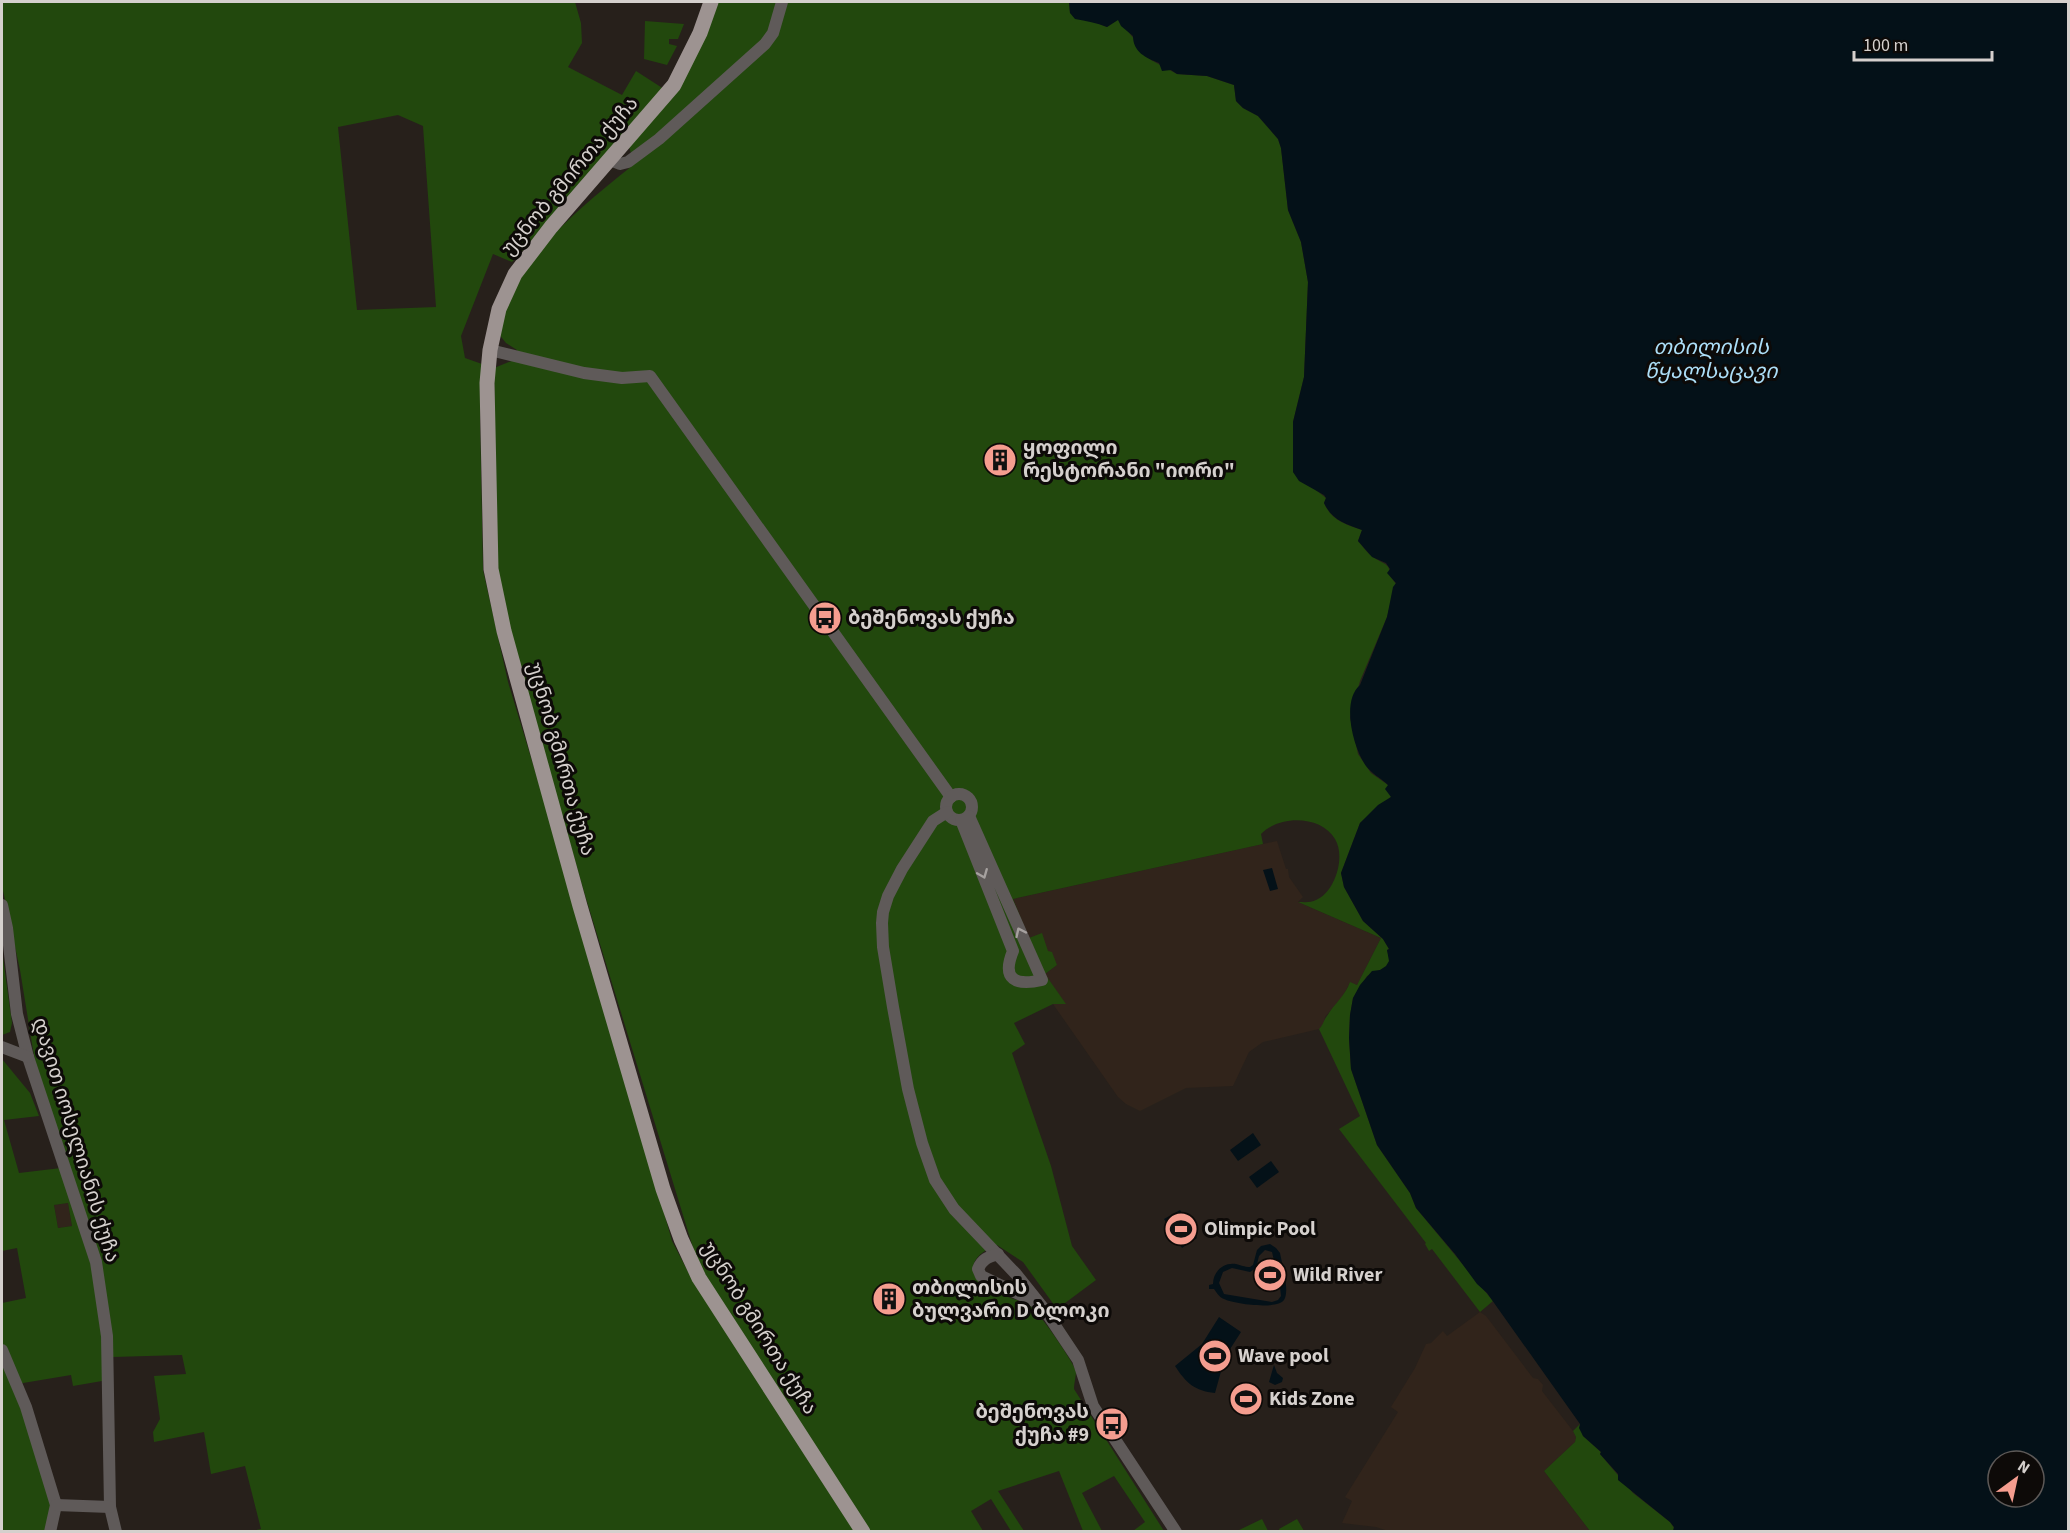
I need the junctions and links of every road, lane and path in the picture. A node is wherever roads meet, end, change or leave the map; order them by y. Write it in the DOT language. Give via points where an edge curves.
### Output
graph roads {
  1 [pos="711,2"];
  2 [pos="782,2"];
  3 [pos="610,160"];
  4 [pos="490,350"];
  5 [pos="951,797"];
  6 [pos="947,812"];
  7 [pos="965,818"];
  8 [pos="2,905"];
  9 [pos="2,1047"];
  10 [pos="28,1057"];
  11 [pos="998,1254"];
  12 [pos="1040,1304"];
  13 [pos="2,1350"];
  14 [pos="56,1505"];
  15 [pos="110,1507"];
  16 [pos="50,1532"];
  17 [pos="116,1532"];
  18 [pos="863,1532"];
  19 [pos="1176,1532"];
  1 -- 3 [label="main road, უცნობ გმირთა ქუჩა" via="674,85"];
  2 -- 3 [label="street" via="773,33 765,44 659,139 628,162"];
  3 -- 4 [label="main road, უცნობ გმირთა ქუჩა" via="515,274 499,309"];
  4 -- 5 [label="street" via="584,373 622,378 650,376"];
  4 -- 18 [label="main road, უცნობ გმირთა ქუჩა" via="487,383 491,569 504,632 564,849 663,1189 699,1278"];
  5 -- 6 [label="street"];
  5 -- 7 [label="street" via="963,795 970,800 972,808"];
  6 -- 7 [label="street" via="953,819"];
  6 -- 11 [label="street" via="933,821 888,896 883,912 883,947 908,1089 935,1180 954,1209"];
  7 -- 7 [label="street, one-way" via="1013,951 1009,972 1020,983 1042,980"];
  8 -- 10 [label="street, დავით იოსელიანის ქუჩა" via="17,1014"];
  9 -- 10 [label="street"];
  10 -- 15 [label="street, დავით იოსელიანის ქუჩა" via="96,1262 107,1336"];
  11 -- 12 [label="street"];
  11 -- 12 [label="street" via="981,1262 981,1276"];
  12 -- 19 [label="street" via="1078,1360 1093,1406"];
  13 -- 14 [label="street" via="26,1407"];
  14 -- 15 [label="street"];
  14 -- 16 [label="street"];
  15 -- 17 [label="street, დავით იოსელიანის ქუჩა"];
}
